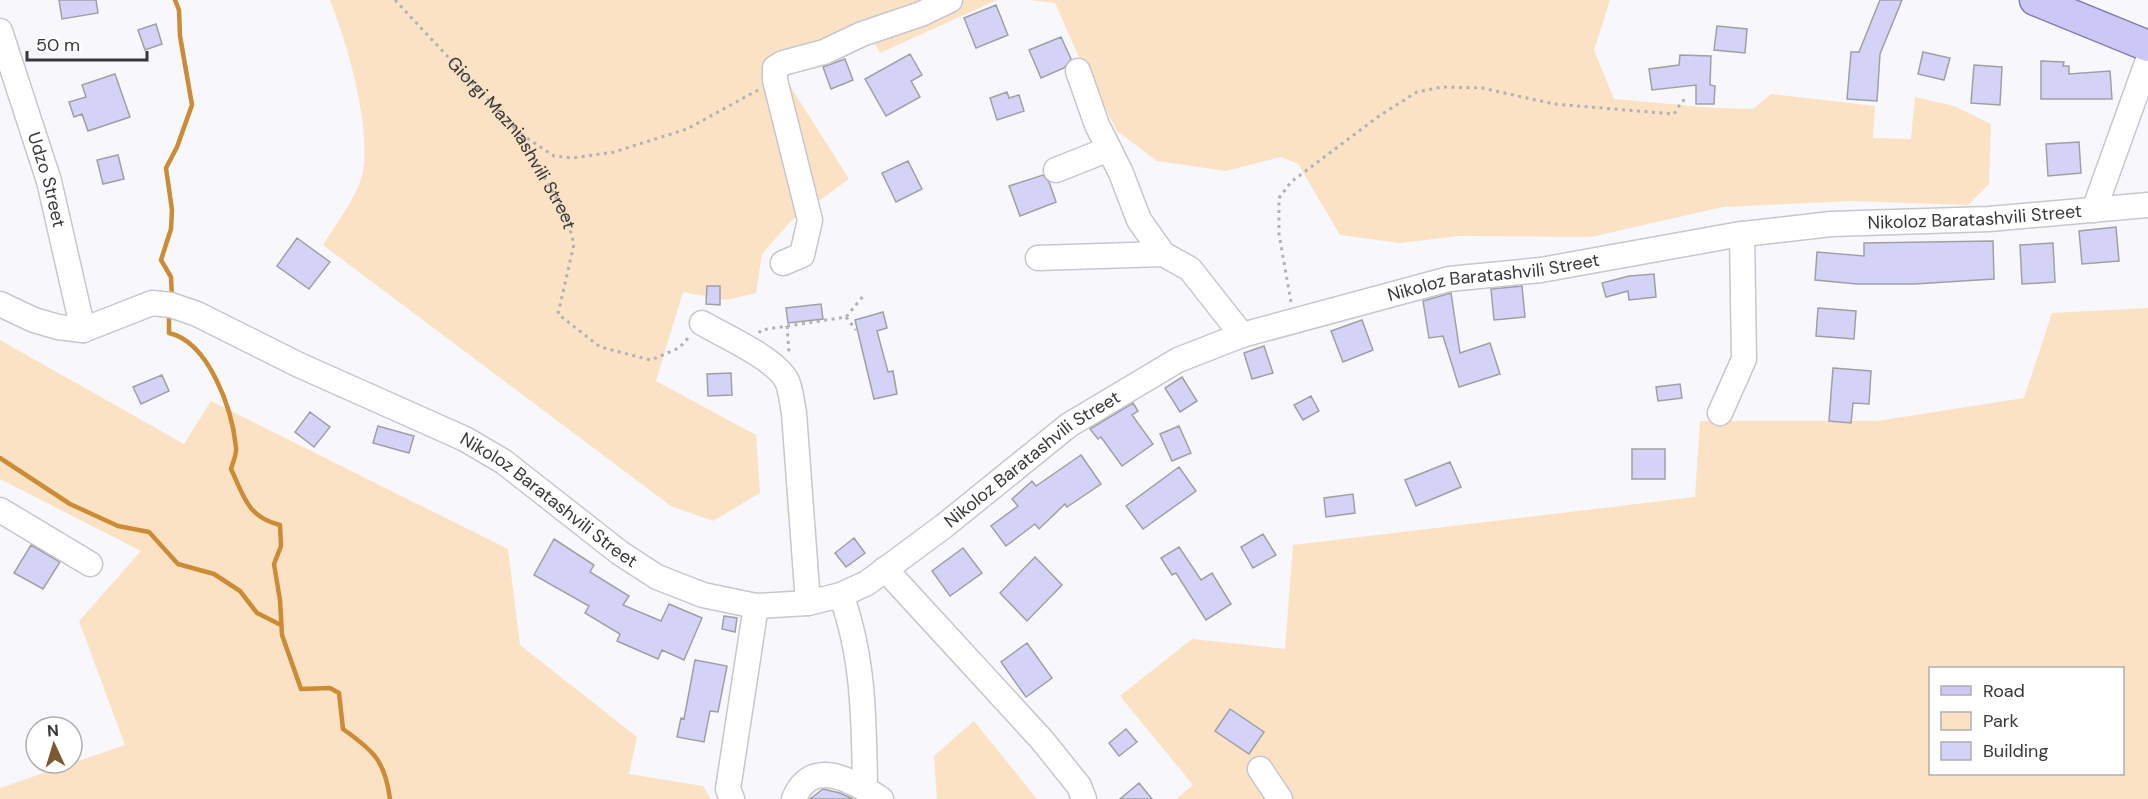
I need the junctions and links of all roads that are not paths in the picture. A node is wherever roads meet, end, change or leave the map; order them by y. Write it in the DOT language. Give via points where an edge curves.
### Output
graph roads {
  1 [pos="950,0"];
  2 [pos="2035,0"];
  3 [pos="0,31"];
  4 [pos="2148,46"];
  5 [pos="2148,60"];
  6 [pos="1078,71"];
  7 [pos="1109,149"];
  8 [pos="1056,170"];
  9 [pos="2148,205"];
  10 [pos="2094,210"];
  11 [pos="1742,234"];
  12 [pos="1163,254"];
  13 [pos="1038,258"];
  14 [pos="783,263"];
  15 [pos="0,304"];
  16 [pos="702,323"];
  17 [pos="83,330"];
  18 [pos="1242,335"];
  19 [pos="1720,413"];
  20 [pos="0,510"];
  21 [pos="90,564"];
  22 [pos="885,569"];
  23 [pos="841,595"];
  24 [pos="808,603"];
  25 [pos="756,606"];
  26 [pos="1260,769"];
  27 [pos="873,794"];
  28 [pos="732,799"];
  29 [pos="794,799"];
  30 [pos="1083,799"];
  31 [pos="1280,799"];
  1 -- 14 [label="street" via="775,68 810,220 802,255"];
  2 -- 4 [label="main road"];
  3 -- 17 [label="street, Udzo Street" via="49,181"];
  5 -- 10 [label="street"];
  6 -- 7 [label="street" via="1096,125"];
  7 -- 8 [label="street"];
  7 -- 12 [label="street" via="1139,220"];
  9 -- 10 [label="street, Nikoloz Baratashvili Street"];
  10 -- 11 [label="street, Nikoloz Baratashvili Street" via="1989,219 1831,224"];
  11 -- 18 [label="street, Nikoloz Baratashvili Street" via="1541,270 1449,279"];
  11 -- 19 [label="street" via="1744,359"];
  12 -- 13 [label="street"];
  12 -- 18 [label="street" via="1190,269"];
  15 -- 17 [label="street" via="42,322"];
  16 -- 24 [label="street" via="780,371 788,382 794,413"];
  17 -- 25 [label="street, Nikoloz Baratashvili Street" via="152,303 197,314 299,365 465,439 504,462 620,553 657,577 703,595"];
  18 -- 22 [label="street, Nikoloz Baratashvili Street" via="1178,360 1069,425"];
  20 -- 21 [label="street"];
  22 -- 23 [label="street, Nikoloz Baratashvili Street"];
  22 -- 30 [label="street" via="1042,741 1079,786"];
  23 -- 24 [label="street, Nikoloz Baratashvili Street"];
  23 -- 27 [label="street" via="858,654"];
  24 -- 25 [label="street, Nikoloz Baratashvili Street"];
  25 -- 28 [label="street" via="728,789"];
  26 -- 31 [label="street"];
  27 -- 29 [label="street" via="830,775 813,775 800,785"];
}
